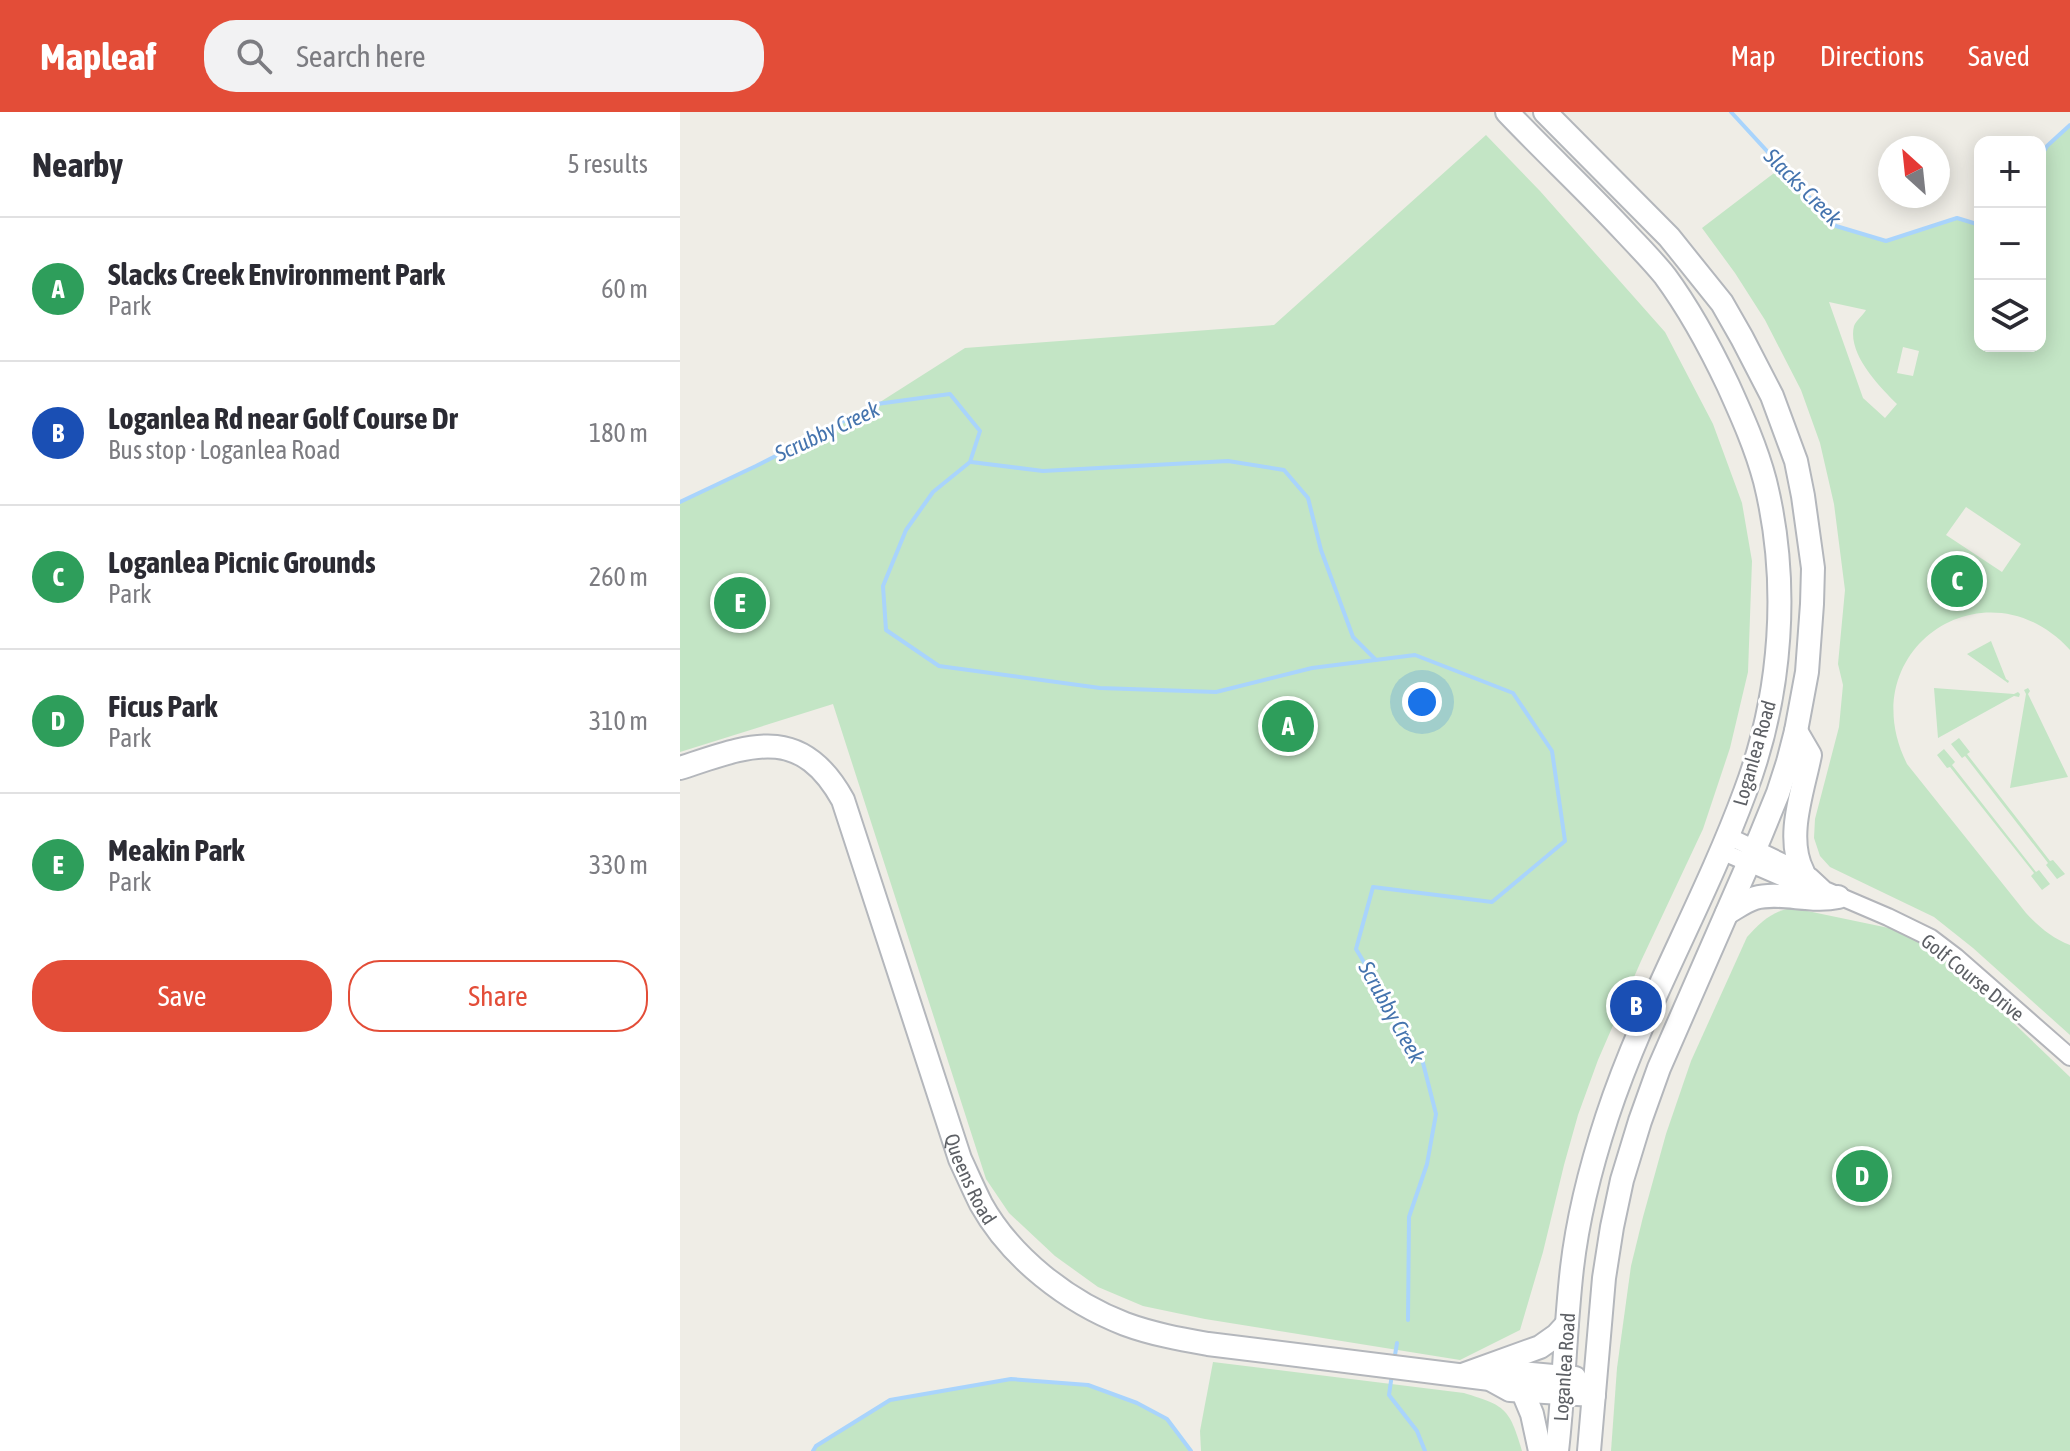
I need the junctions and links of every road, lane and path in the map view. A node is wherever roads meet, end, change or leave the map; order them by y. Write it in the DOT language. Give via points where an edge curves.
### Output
graph roads {
  1 [pos="1507,112"];
  2 [pos="1545,112"];
  3 [pos="1796,731"];
  4 [pos="680,768"];
  5 [pos="1724,844"];
  6 [pos="1752,856"];
  7 [pos="1803,872"];
  8 [pos="1831,894"];
  9 [pos="1727,913"];
  10 [pos="2070,1057"];
  11 [pos="1567,1324"];
  12 [pos="1461,1375"];
  13 [pos="1490,1379"];
  14 [pos="1562,1385"];
  15 [pos="1595,1388"];
  16 [pos="1522,1390"];
  17 [pos="1540,1451"];
  18 [pos="1557,1451"];
  19 [pos="1589,1451"];
  1 -- 5 [label="main road, Loganlea Road" via="1664,275 1715,358 1765,482 1776,545 1776,670 1760,746"];
  2 -- 3 [label="main road, Loganlea Road" via="1696,269 1722,303 1772,396 1796,461 1813,568 1807,672"];
  3 -- 6 [label="main road, Loganlea Road"];
  3 -- 7 [label="main road" via="1810,755 1794,846"];
  4 -- 12 [label="main road, Queens Road" via="733,751 779,747 816,765 832,780 843,800 960,1159 982,1205 1042,1275 1081,1302 1165,1337"];
  5 -- 6 [label="street, Golf Course Drive"];
  5 -- 11 [label="main road, Loganlea Road" via="1630,1052 1606,1119 1581,1211"];
  6 -- 7 [label="street, Golf Course Drive"];
  6 -- 8 [label="street, Golf Course Drive" via="1804,887"];
  6 -- 9 [label="main road, Loganlea Road"];
  7 -- 8 [label="street, Golf Course Drive"];
  8 -- 9 [label="main road" via="1822,901 1757,897"];
  8 -- 10 [label="street, Golf Course Drive" via="1931,938"];
  9 -- 15 [label="main road, Loganlea Road" via="1659,1068 1622,1180 1604,1278"];
  11 -- 12 [label="main road" via="1540,1347"];
  11 -- 14 [label="main road, Loganlea Road"];
  12 -- 13 [label="main road, Queens Road"];
  13 -- 14 [label="main road, Queens Road" via="1511,1372"];
  13 -- 16 [label="main road, Queens Road"];
  14 -- 15 [label="main road, Queens Road"];
  14 -- 16 [label="main road, Queens Road"];
  14 -- 18 [label="main road, Loganlea Road"];
  15 -- 19 [label="main road, Loganlea Road"];
  16 -- 17 [label="main road"];
}
